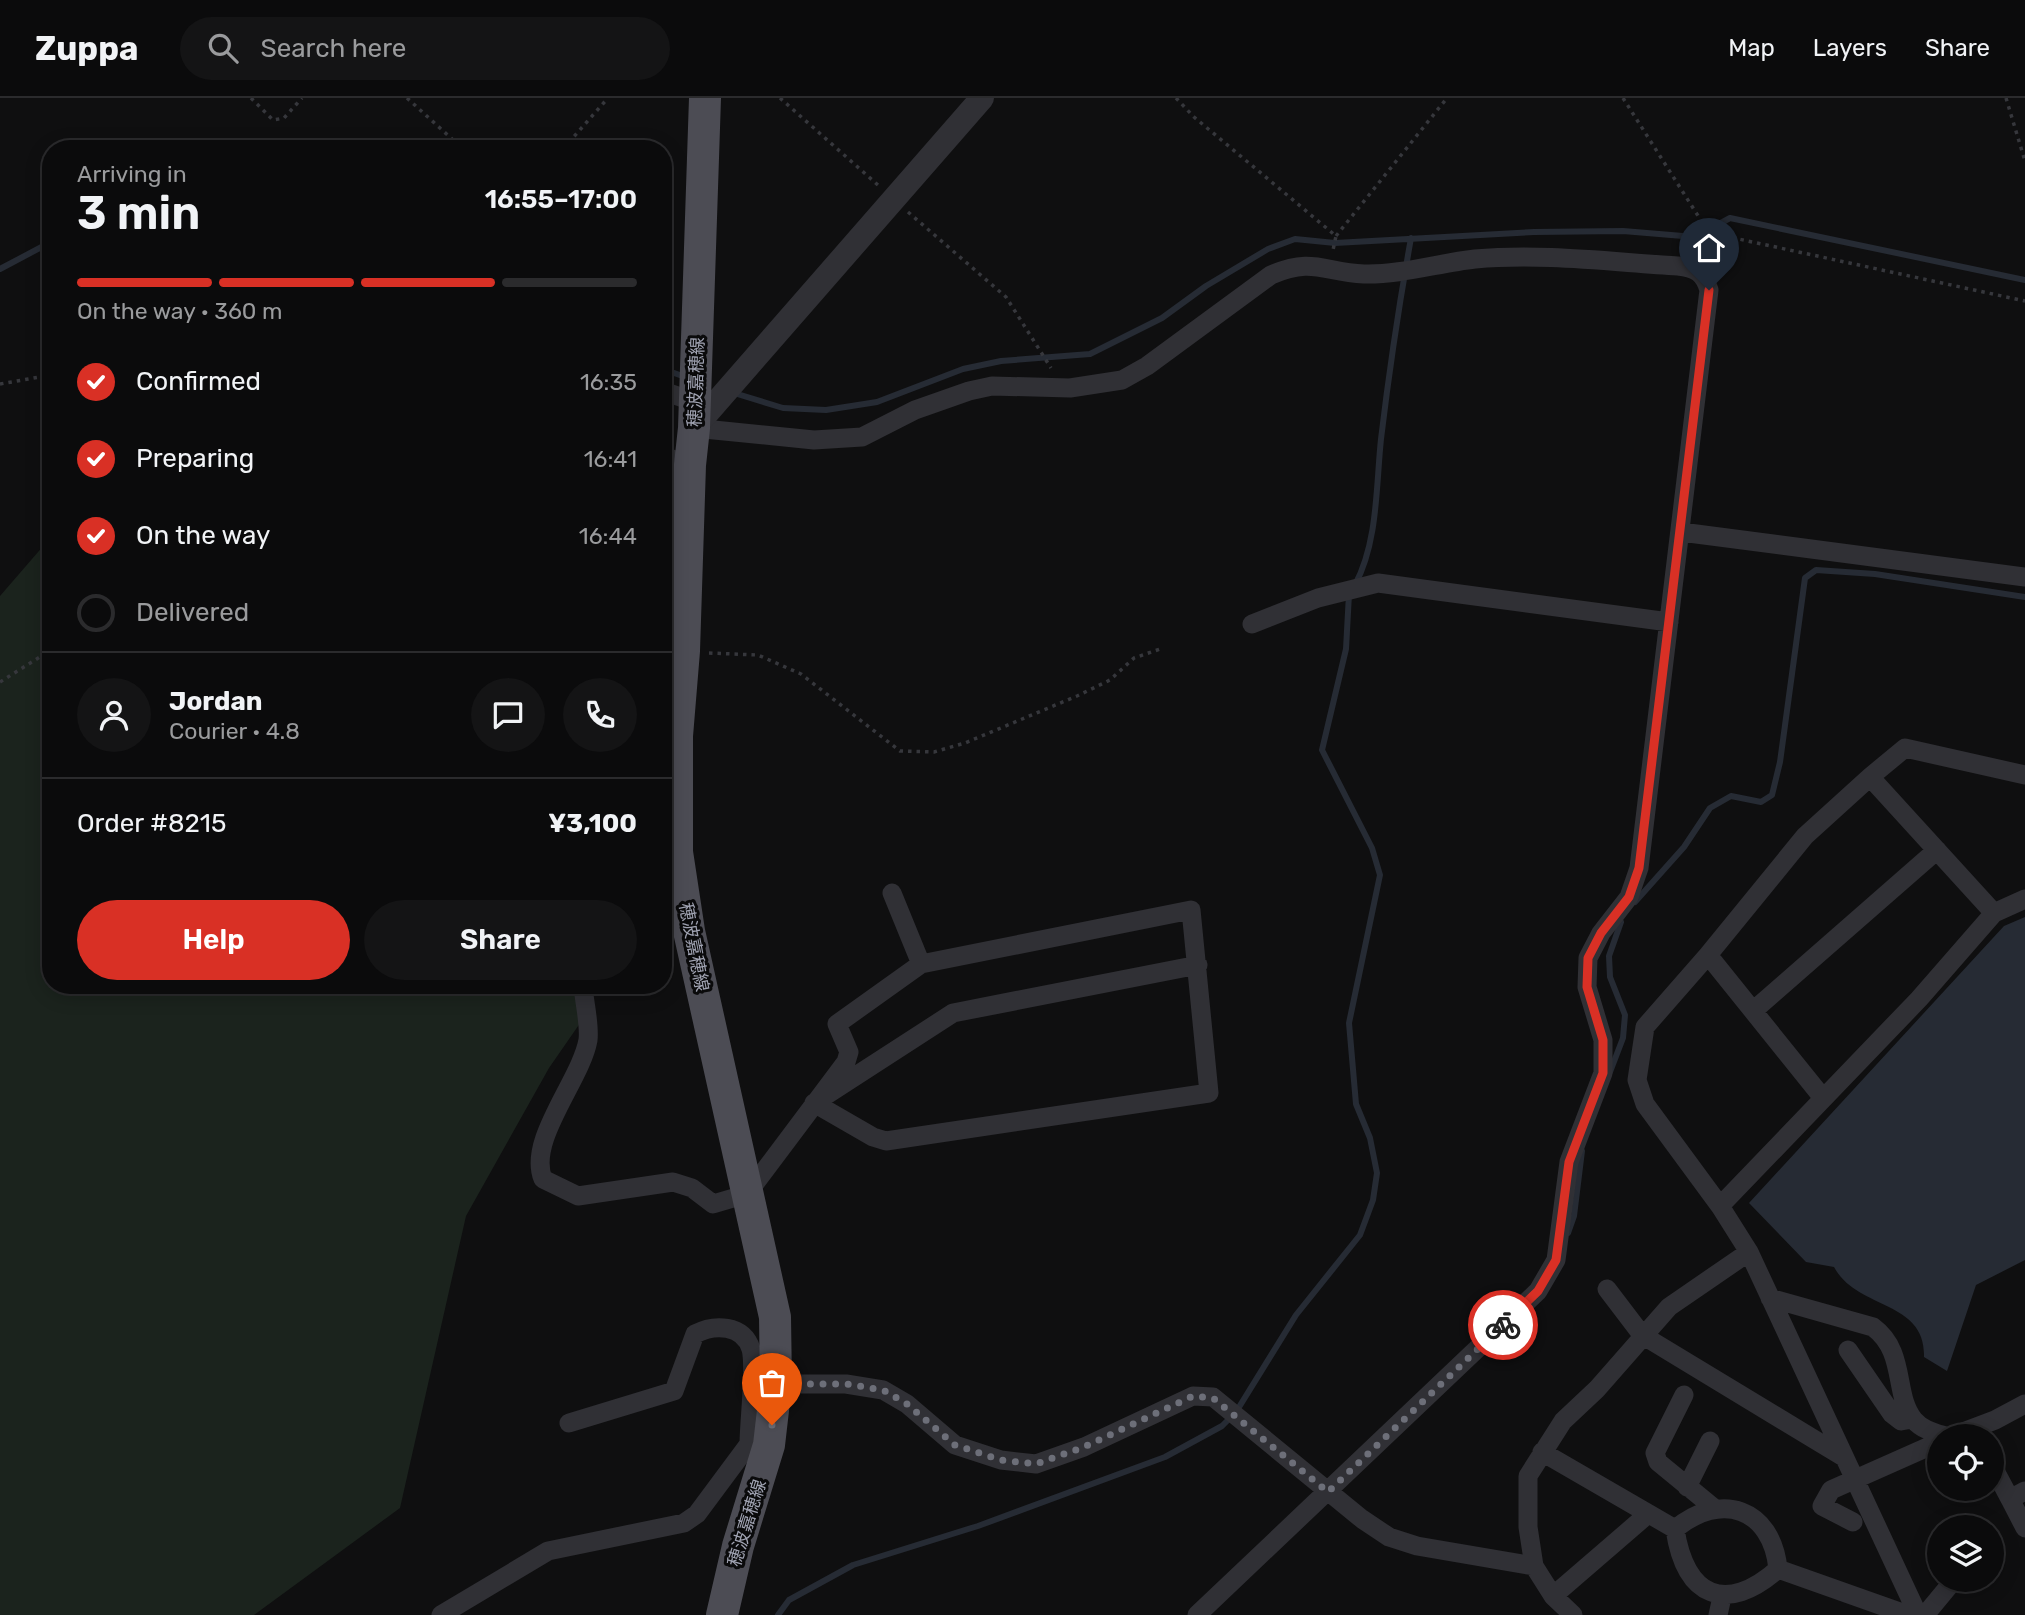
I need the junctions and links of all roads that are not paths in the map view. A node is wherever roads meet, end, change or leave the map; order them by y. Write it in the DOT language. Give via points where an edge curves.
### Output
graph roads {
  1 [pos="705,98"];
  2 [pos="982,98"];
  3 [pos="672,398"];
  4 [pos="695,415"];
  5 [pos="676,461"];
  6 [pos="1681,533"];
  7 [pos="2025,577"];
  8 [pos="1669,622"];
  9 [pos="1252,624"];
  10 [pos="673,656"];
  11 [pos="2025,775"];
  12 [pos="1870,777"];
  13 [pos="1937,850"];
  14 [pos="892,893"];
  15 [pos="2025,899"];
  16 [pos="1994,913"];
  17 [pos="1709,955"];
  18 [pos="921,964"];
  19 [pos="1198,965"];
  20 [pos="584,994"];
  21 [pos="1753,1011"];
  22 [pos="1823,1098"];
  23 [pos="814,1103"];
  24 [pos="747,1194"];
  25 [pos="1720,1206"];
  26 [pos="1749,1252"];
  27 [pos="1607,1289"];
  28 [pos="1770,1298"];
  29 [pos="1642,1335"];
  30 [pos="1848,1350"];
  31 [pos="776,1384"];
  32 [pos="1684,1395"];
  33 [pos="2025,1404"];
  34 [pos="1912,1419"];
  35 [pos="569,1423"];
  36 [pos="1988,1424"];
  37 [pos="1927,1429"];
  38 [pos="1710,1441"];
  39 [pos="759,1444"];
  40 [pos="1927,1447"];
  41 [pos="1542,1452"];
  42 [pos="1845,1458"];
  43 [pos="1855,1479"];
  44 [pos="2004,1479"];
  45 [pos="1687,1487"];
  46 [pos="1328,1492"];
  47 [pos="2017,1495"];
  48 [pos="1714,1508"];
  49 [pos="1648,1514"];
  50 [pos="1853,1522"];
  51 [pos="2025,1528"];
  52 [pos="1675,1529"];
  53 [pos="1534,1566"];
  54 [pos="1778,1569"];
  55 [pos="1944,1592"];
  56 [pos="1553,1596"];
  57 [pos="1872,1601"];
  58 [pos="1720,1606"];
  59 [pos="441,1615"];
  60 [pos="722,1615"];
  61 [pos="1198,1615"];
  62 [pos="1573,1615"];
  63 [pos="1854,1615"];
  64 [pos="1908,1615"];
  65 [pos="1918,1615"];
  66 [pos="1925,1615"];
  1 -- 4 [label="main road, 穂波嘉穂線"];
  2 -- 4 [label="street"];
  3 -- 4 [label="street"];
  4 -- 5 [label="main road, 穂波嘉穂線"];
  4 -- 6 [label="street" via="814,439 862,437 915,410 969,391 992,386 1095,386 1122,380 1271,275 1291,266 1311,264 1365,274 1521,257 1691,267 1700,272 1709,290"];
  5 -- 10 [label="main road, 穂波嘉穂線"];
  6 -- 7 [label="street"];
  6 -- 8 [label="street"];
  8 -- 9 [label="street" via="1378,583 1318,598"];
  8 -- 46 [label="street" via="1639,868 1629,897 1588,958 1587,987 1603,1040 1603,1073 1569,1162 1556,1260 1538,1291"];
  10 -- 24 [label="main road, 穂波嘉穂線" via="677,852 689,931"];
  11 -- 12 [label="street" via="1905,748"];
  12 -- 13 [label="street"];
  12 -- 17 [label="street" via="1805,836"];
  13 -- 16 [label="street"];
  13 -- 21 [label="street"];
  14 -- 18 [label="street"];
  15 -- 16 [label="street"];
  16 -- 22 [label="street"];
  17 -- 21 [label="street"];
  17 -- 25 [label="street" via="1645,1027 1637,1080 1645,1104"];
  18 -- 19 [label="street" via="1191,910"];
  18 -- 23 [label="street" via="837,1024 849,1052"];
  19 -- 23 [label="street" via="953,1013"];
  19 -- 23 [label="street" via="1209,1093 886,1141"];
  20 -- 24 [label="street" via="588,1040 542,1147 538,1167 543,1179 578,1196 673,1182 692,1188 713,1204"];
  21 -- 22 [label="street"];
  22 -- 25 [label="street"];
  23 -- 24 [label="street"];
  24 -- 31 [label="main road, 穂波嘉穂線" via="775,1317"];
  25 -- 26 [label="street"];
  26 -- 28 [label="street"];
  26 -- 29 [label="street" via="1669,1307"];
  27 -- 29 [label="street"];
  28 -- 34 [label="street" via="1873,1327 1882,1334 1899,1370"];
  28 -- 42 [label="street"];
  29 -- 41 [label="street" via="1563,1421"];
  29 -- 42 [label="street"];
  30 -- 34 [label="street" via="1892,1414 1901,1421"];
  31 -- 39 [label="main road, 穂波嘉穂線"];
  31 -- 46 [label="street" via="846,1384 883,1390 955,1445 1001,1460 1036,1464 1193,1396 1213,1398"];
  32 -- 45 [label="street" via="1655,1453 1667,1472"];
  33 -- 36 [label="street"];
  34 -- 37 [label="street"];
  35 -- 39 [label="street" via="674,1391 695,1334 709,1327 729,1328 744,1336 751,1350"];
  38 -- 45 [label="street"];
  39 -- 59 [label="street" via="697,1514 684,1522 548,1551"];
  39 -- 60 [label="main road, 穂波嘉穂線"];
  40 -- 43 [label="street"];
  41 -- 49 [label="street"];
  41 -- 53 [label="street" via="1528,1476"];
  42 -- 43 [label="street"];
  43 -- 50 [label="street" via="1831,1490 1822,1506"];
  43 -- 65 [label="street"];
  44 -- 47 [label="street"];
  45 -- 48 [label="street"];
  46 -- 53 [label="street" via="1389,1537 1416,1546"];
  46 -- 61 [label="street"];
  47 -- 51 [label="street"];
  48 -- 52 [label="street" via="1699,1512"];
  48 -- 54 [label="street" via="1750,1515 1765,1528 1776,1548"];
  49 -- 52 [label="street"];
  49 -- 56 [label="street"];
  52 -- 58 [label="street" via="1683,1564"];
  53 -- 56 [label="street"];
  54 -- 57 [label="street"];
  54 -- 58 [label="street"];
  55 -- 66 [label="street"];
  56 -- 62 [label="street"];
  57 -- 63 [label="street"];
  57 -- 64 [label="street"];
}
